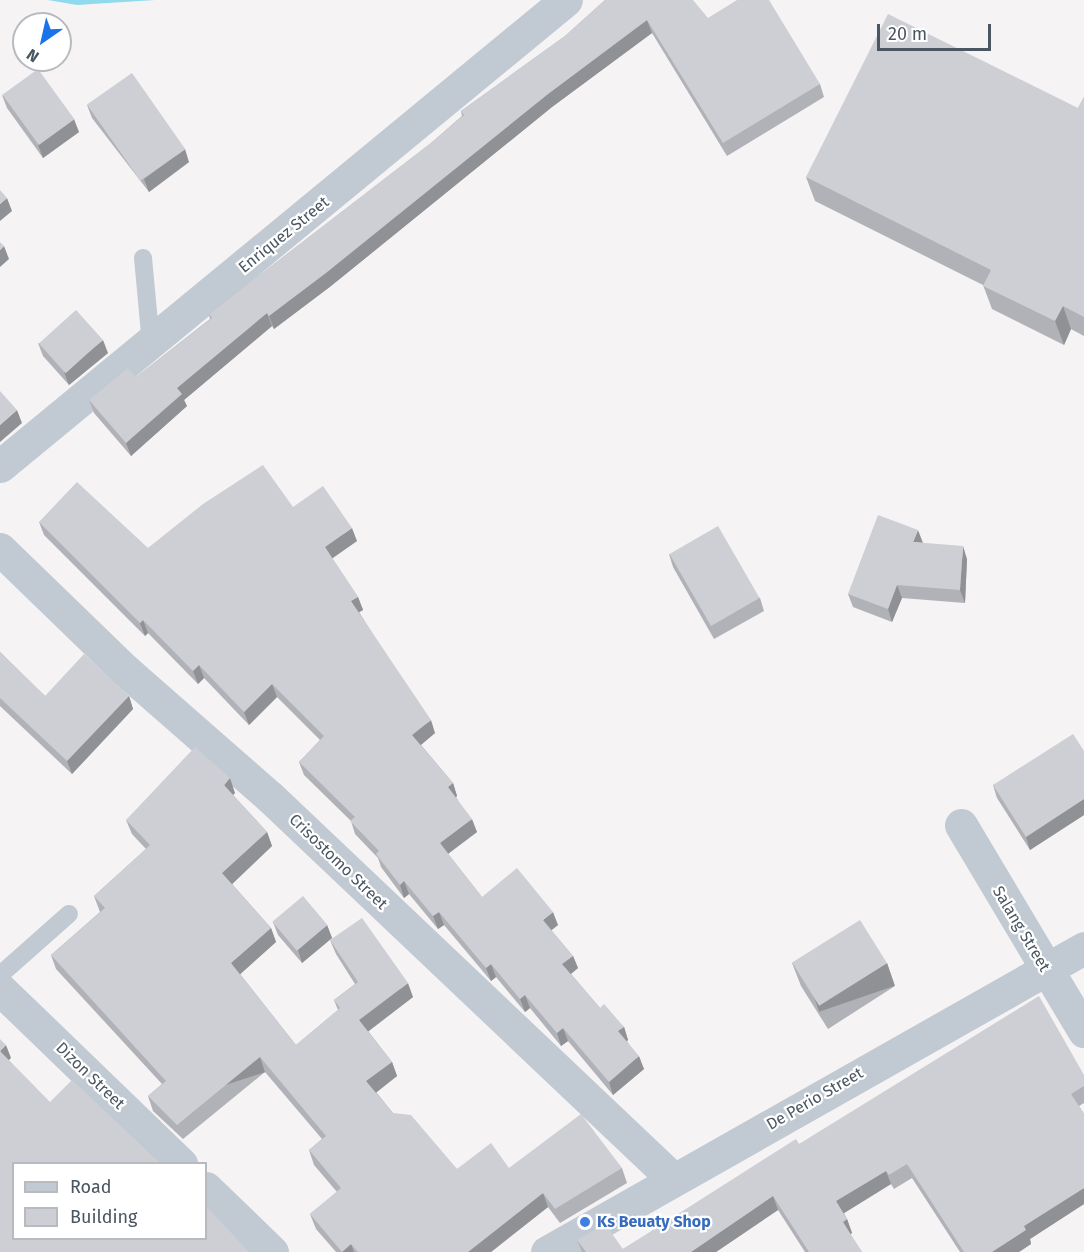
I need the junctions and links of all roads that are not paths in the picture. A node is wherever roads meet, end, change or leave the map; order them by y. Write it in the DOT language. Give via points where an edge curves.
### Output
graph roads {
  1 [pos="566,0"];
  2 [pos="143,258"];
  3 [pos="151,345"];
  4 [pos="0,466"];
  5 [pos="0,549"];
  6 [pos="961,825"];
  7 [pos="69,914"];
  8 [pos="1084,948"];
  9 [pos="1044,969"];
  10 [pos="0,975"];
  11 [pos="0,989"];
  12 [pos="1084,1031"];
  13 [pos="179,1162"];
  14 [pos="673,1179"];
  15 [pos="207,1189"];
  16 [pos="272,1252"];
  17 [pos="547,1252"];
  1 -- 3 [label="street, Enriquez Street"];
  2 -- 3 [label="lane"];
  3 -- 4 [label="street, Enriquez Street"];
  5 -- 14 [label="street, Crisostomo Street" via="126,671 270,797"];
  6 -- 9 [label="street, Salang Street"];
  7 -- 10 [label="lane"];
  8 -- 9 [label="street, De Perio Street"];
  9 -- 12 [label="street, Salang Street"];
  9 -- 14 [label="street, De Perio Street"];
  11 -- 13 [label="street, Dizon Street"];
  14 -- 17 [label="street, De Perio Street"];
  15 -- 16 [label="street"];
}
